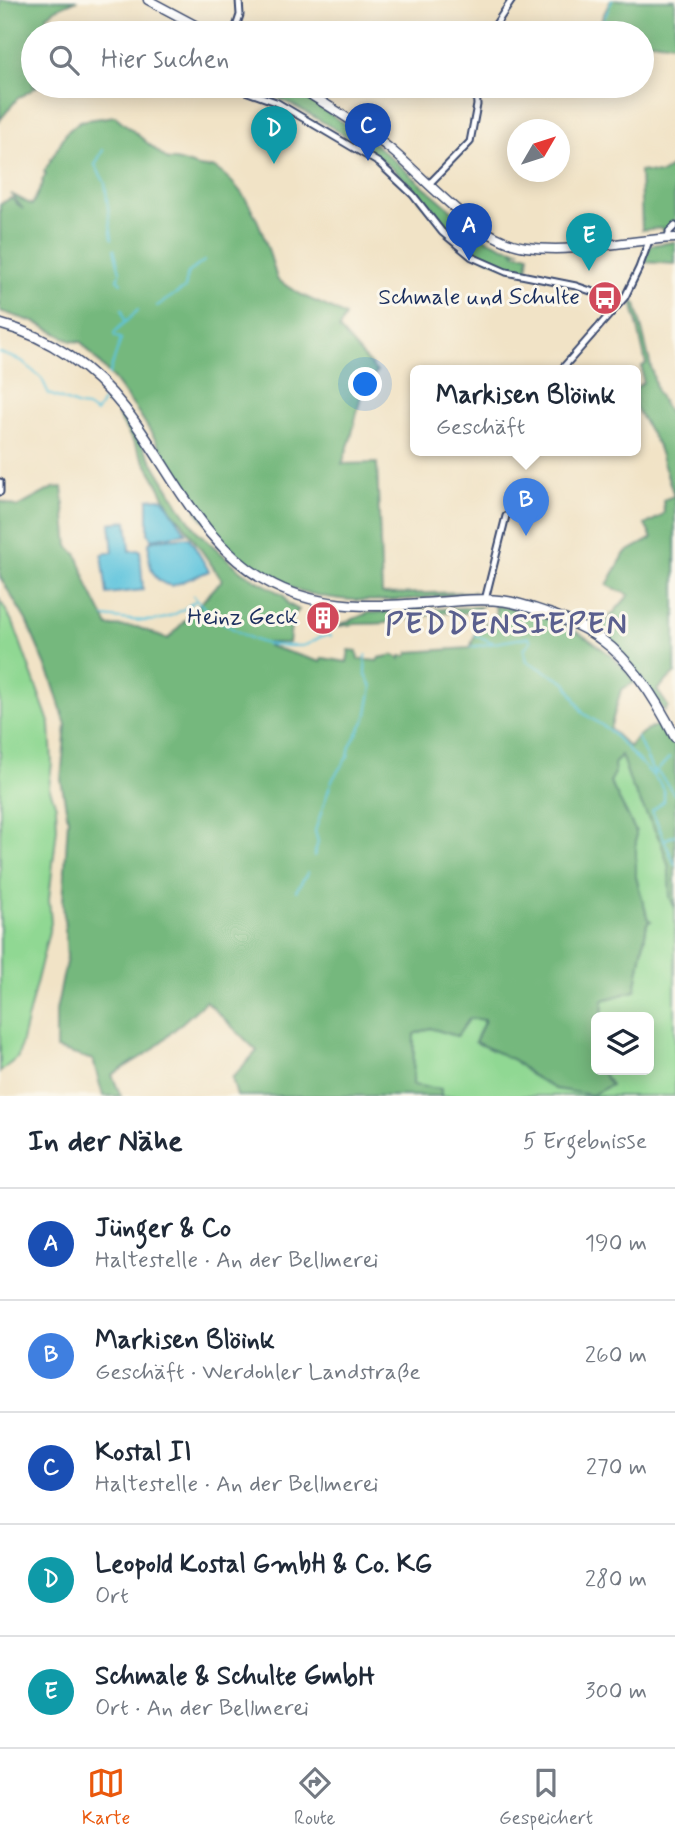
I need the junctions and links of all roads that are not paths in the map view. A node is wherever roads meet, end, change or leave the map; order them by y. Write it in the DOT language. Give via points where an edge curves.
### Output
graph roads {
  1 [pos="148,0"];
  2 [pos="239,0"];
  3 [pos="512,0"];
  4 [pos="187,21"];
  5 [pos="238,21"];
  6 [pos="499,21"];
  7 [pos="265,98"];
  8 [pos="314,98"];
  9 [pos="477,98"];
  10 [pos="430,183"];
  11 [pos="675,226"];
  12 [pos="672,239"];
  13 [pos="649,241"];
  14 [pos="623,298"];
  15 [pos="0,324"];
  16 [pos="565,365"];
  17 [pos="0,482"];
  18 [pos="0,492"];
  19 [pos="506,516"];
  20 [pos="485,600"];
  21 [pos="675,737"];
  1 -- 4 [label="main road"];
  2 -- 5 [label="street"];
  3 -- 6 [label="street"];
  7 -- 14 [label="street" via="379,163 413,195 442,232 472,257 513,275"];
  8 -- 10 [label="main road" via="386,146"];
  9 -- 10 [label="street" via="470,142"];
  10 -- 13 [label="main road" via="483,231 505,243 554,248"];
  11 -- 12 [label="street" via="669,232"];
  12 -- 13 [label="main road"];
  13 -- 14 [label="street"];
  14 -- 16 [label="street"];
  15 -- 20 [label="main road" via="56,347 95,376 132,418 204,527 246,568 275,585 303,597 348,606"];
  17 -- 18 [label="street"];
  19 -- 20 [label="street"];
  20 -- 21 [label="main road" via="526,606 603,640 634,673"];
}
